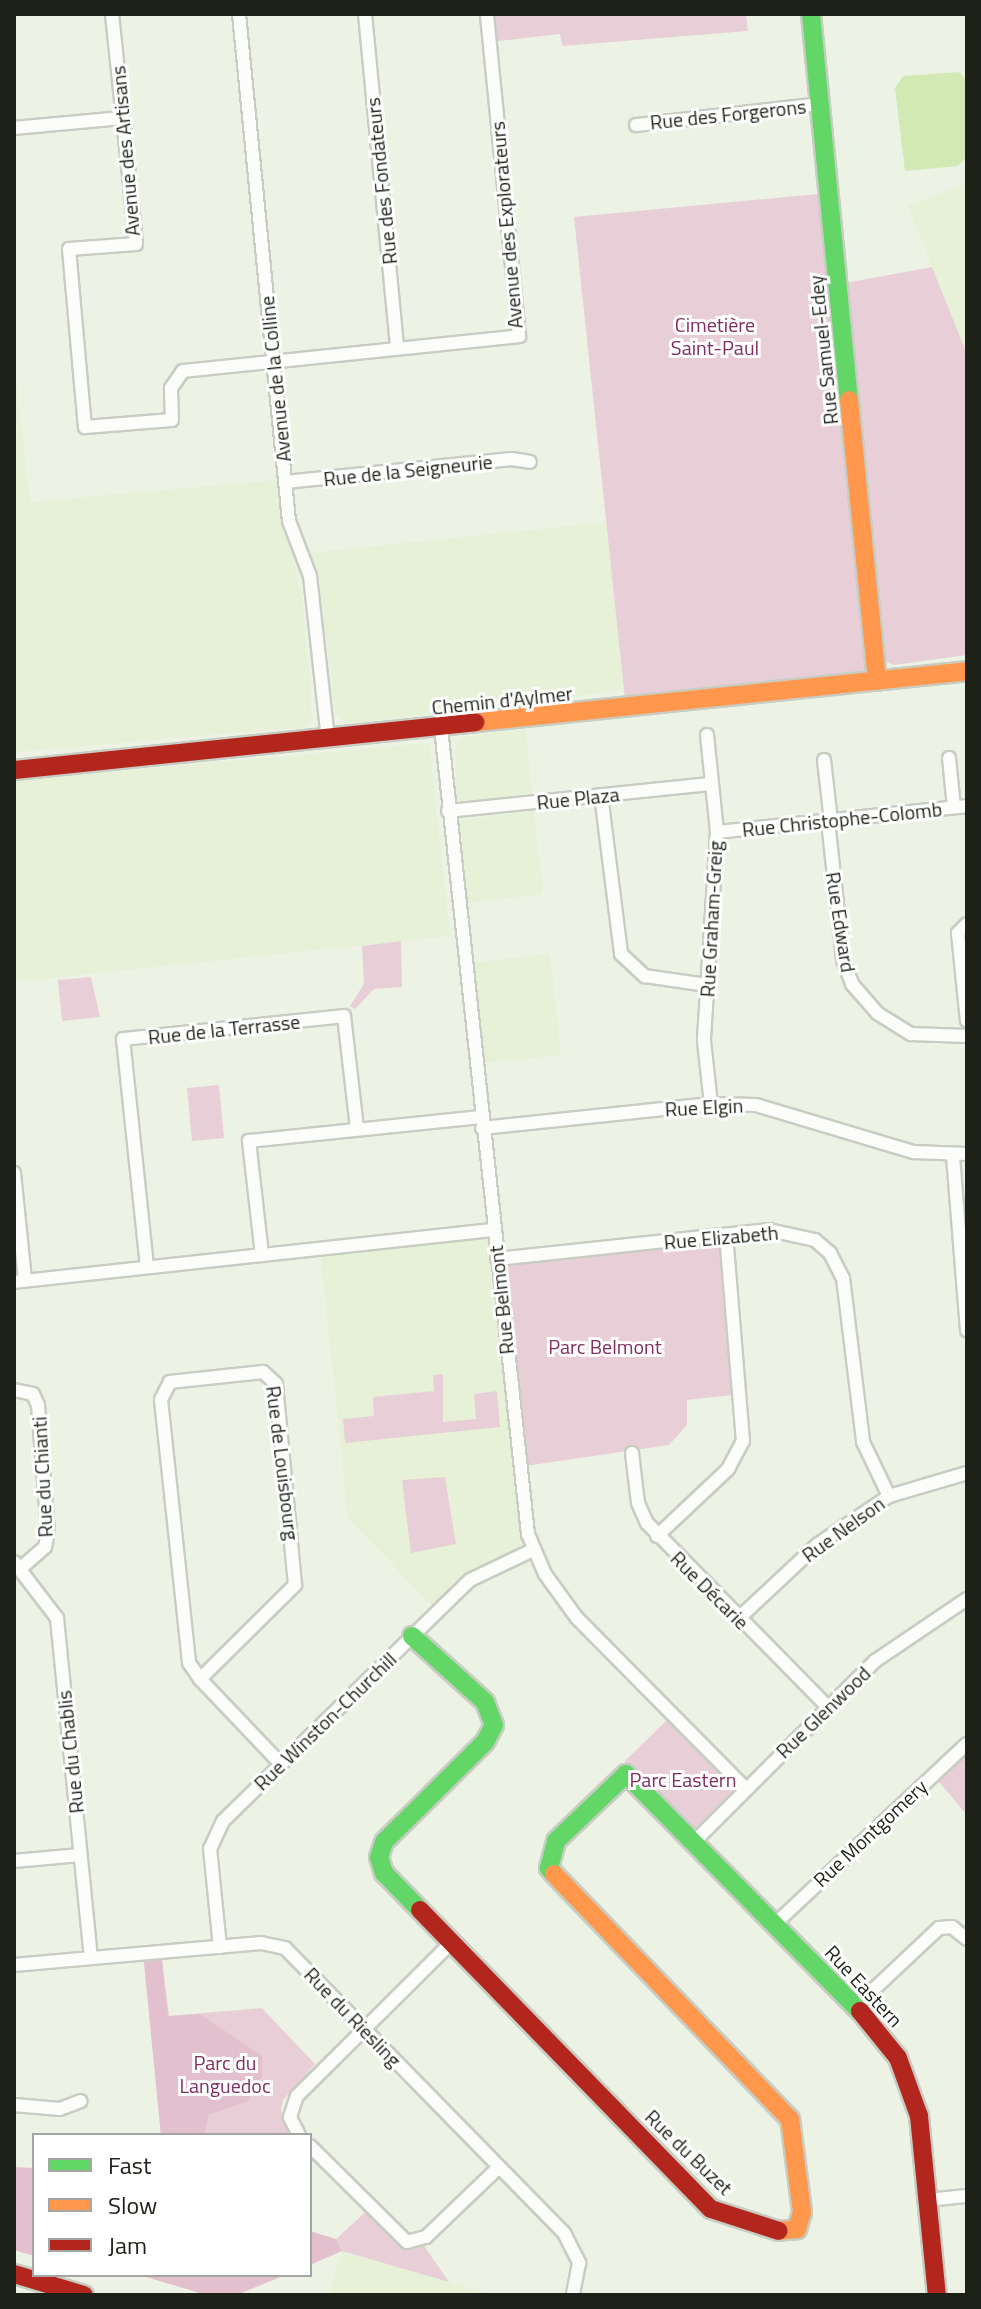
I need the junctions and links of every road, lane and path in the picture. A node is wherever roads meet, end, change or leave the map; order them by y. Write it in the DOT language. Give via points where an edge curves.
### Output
graph roads {
  1 [pos="112,14"];
  2 [pos="239,14"];
  3 [pos="365,14"];
  4 [pos="487,14"];
  5 [pos="811,14"];
  6 [pos="820,104"];
  7 [pos="122,118"];
  8 [pos="636,125"];
  9 [pos="14,128"];
  10 [pos="397,347"];
  11 [pos="273,360"];
  12 [pos="530,462"];
  13 [pos="285,482"];
  14 [pos="967,671"];
  15 [pos="877,681"];
  16 [pos="441,728"];
  17 [pos="707,735"];
  18 [pos="328,740"];
  19 [pos="949,758"];
  20 [pos="824,760"];
  21 [pos="14,770"];
  22 [pos="709,784"];
  23 [pos="601,795"];
  24 [pos="960,806"];
  25 [pos="448,811"];
  26 [pos="829,821"];
  27 [pos="717,832"];
  28 [pos="967,924"];
  29 [pos="707,985"];
  30 [pos="967,1021"];
  31 [pos="967,1036"];
  32 [pos="711,1104"];
  33 [pos="481,1123"];
  34 [pos="357,1129"];
  35 [pos="967,1154"];
  36 [pos="953,1156"];
  37 [pos="14,1173"];
  38 [pos="493,1230"];
  39 [pos="726,1235"];
  40 [pos="262,1255"];
  41 [pos="497,1259"];
  42 [pos="147,1267"];
  43 [pos="19,1281"];
  44 [pos="967,1330"];
  45 [pos="14,1390"];
  46 [pos="632,1453"];
  47 [pos="967,1473"];
  48 [pos="889,1496"];
  49 [pos="657,1536"];
  50 [pos="533,1550"];
  51 [pos="17,1566"];
  52 [pos="967,1599"];
  53 [pos="738,1619"];
  54 [pos="412,1636"];
  55 [pos="200,1679"];
  56 [pos="827,1706"];
  57 [pos="967,1744"];
  58 [pos="281,1764"];
  59 [pos="626,1774"];
  60 [pos="746,1789"];
  61 [pos="694,1842"];
  62 [pos="80,1855"];
  63 [pos="14,1861"];
  64 [pos="775,1924"];
  65 [pos="967,1939"];
  66 [pos="451,1943"];
  67 [pos="220,1947"];
  68 [pos="91,1957"];
  69 [pos="14,1965"];
  70 [pos="856,2006"];
  71 [pos="364,2029"];
  72 [pos="81,2101"];
  73 [pos="14,2105"];
  74 [pos="298,2133"];
  75 [pos="312,2148"];
  76 [pos="499,2167"];
  77 [pos="967,2196"];
  78 [pos="928,2200"];
  79 [pos="14,2274"];
  80 [pos="84,2295"];
  81 [pos="573,2295"];
  82 [pos="937,2295"];
  1 -- 7 [label="street, Avenue des Artisans"];
  2 -- 11 [label="street, Avenue de la Colline"];
  3 -- 10 [label="street, Rue des Fondateurs"];
  4 -- 10 [label="street, Avenue des Explorateurs" via="519,336"];
  5 -- 6 [label="street, Rue Samuel-Edey"];
  6 -- 8 [label="street, Rue des Forgerons"];
  6 -- 15 [label="street, Rue Samuel-Edey"];
  7 -- 9 [label="street"];
  7 -- 11 [label="street, Avenue des Artisans" via="136,244 69,249 85,427 172,420 171,388 183,371"];
  10 -- 11 [label="street, Avenue des Explorateurs"];
  11 -- 13 [label="street, Avenue de la Colline"];
  12 -- 13 [label="street, Rue de la Seigneurie" via="512,459"];
  13 -- 18 [label="street, Avenue de la Colline" via="289,521 310,576"];
  14 -- 15 [label="street, Chemin d'Aylmer"];
  15 -- 16 [label="street, Chemin d'Aylmer"];
  16 -- 18 [label="street, Chemin d'Aylmer"];
  16 -- 25 [label="street, Rue Belmont"];
  17 -- 22 [label="street, Rue Graham-Greig"];
  18 -- 21 [label="street, Chemin d'Aylmer"];
  19 -- 24 [label="street"];
  20 -- 26 [label="street, Rue Edward"];
  22 -- 23 [label="street, Rue Plaza"];
  22 -- 27 [label="street, Rue Graham-Greig"];
  23 -- 25 [label="street, Rue Plaza"];
  23 -- 29 [label="street" via="621,954 645,976"];
  24 -- 26 [label="street, Rue Christophe-Colomb"];
  25 -- 33 [label="street, Rue Belmont"];
  26 -- 27 [label="street, Rue Christophe-Colomb"];
  26 -- 31 [label="street, Rue Edward" via="843,960 852,984 877,1013 911,1034"];
  27 -- 29 [label="street, Rue Graham-Greig"];
  28 -- 30 [label="street" via="958,939"];
  29 -- 32 [label="street, Rue Graham-Greig" via="704,1041"];
  32 -- 33 [label="street, Rue Elgin"];
  32 -- 36 [label="street, Rue Elgin" via="768,1108 914,1152"];
  33 -- 34 [label="street, Rue Elgin"];
  33 -- 38 [label="street, Rue Belmont"];
  34 -- 40 [label="street, Rue Elgin" via="249,1141"];
  34 -- 42 [label="street, Rue de la Terrasse" via="344,1016 123,1039"];
  35 -- 36 [label="street, Rue Elgin"];
  36 -- 44 [label="street"];
  37 -- 43 [label="street"];
  38 -- 40 [label="street"];
  38 -- 41 [label="street, Rue Belmont"];
  39 -- 41 [label="street, Rue Elizabeth"];
  39 -- 48 [label="street, Rue Elizabeth" via="793,1232 815,1240 835,1260 846,1288 863,1442"];
  39 -- 49 [label="street" via="743,1441 728,1469"];
  40 -- 42 [label="street"];
  41 -- 50 [label="street, Rue Belmont" via="523,1508"];
  42 -- 43 [label="street"];
  45 -- 51 [label="street, Rue du Chianti" via="33,1394 38,1405 48,1532 45,1547"];
  46 -- 49 [label="street, Rue Décarie" via="640,1511"];
  47 -- 48 [label="street, Rue Nelson"];
  48 -- 53 [label="street, Rue Nelson" via="817,1545"];
  49 -- 53 [label="street, Rue Décarie"];
  50 -- 54 [label="street, Rue Winston-Churchill" via="481,1572"];
  50 -- 60 [label="street, Rue Belmont" via="577,1618"];
  51 -- 62 [label="street, Rue du Chablis" via="57,1618"];
  52 -- 56 [label="street, Rue Glenwood" via="893,1646"];
  53 -- 56 [label="street, Rue Décarie"];
  54 -- 58 [label="street, Rue Winston-Churchill"];
  54 -- 66 [label="street, Rue du Buzet" via="485,1702 494,1717 485,1742 380,1851 384,1873"];
  55 -- 55 [label="street, Rue de Louisbourg" via="188,1655 161,1393 170,1382 263,1372 276,1384 295,1585"];
  55 -- 58 [label="street, Rue de Louisbourg"];
  56 -- 60 [label="street, Rue Glenwood"];
  57 -- 64 [label="street, Rue Montgomery"];
  58 -- 67 [label="street, Rue Winston-Churchill" via="223,1821 211,1841"];
  59 -- 61 [label="street, Rue Eastern"];
  59 -- 66 [label="street, Rue du Buzet" via="556,1841 549,1868 790,2119 802,2212 797,2229 776,2231 711,2209"];
  60 -- 61 [label="street, Rue Glenwood"];
  61 -- 64 [label="street, Rue Eastern"];
  62 -- 63 [label="street"];
  62 -- 68 [label="street, Rue du Chablis"];
  64 -- 70 [label="street, Rue Eastern"];
  65 -- 70 [label="street" via="952,1927 939,1928"];
  66 -- 71 [label="street"];
  67 -- 68 [label="street, Rue du Riesling"];
  67 -- 71 [label="street, Rue du Riesling" via="261,1943 285,1948"];
  68 -- 69 [label="street, Rue du Riesling"];
  70 -- 78 [label="street, Rue Eastern" via="889,2043 911,2085"];
  71 -- 74 [label="street" via="293,2102 290,2117"];
  71 -- 76 [label="street, Rue du Riesling"];
  72 -- 73 [label="street" via="60,2109"];
  75 -- 76 [label="street" via="407,2242 426,2237"];
  76 -- 81 [label="street, Rue du Riesling" via="572,2243 579,2263"];
  77 -- 78 [label="street"];
  78 -- 82 [label="street, Rue Eastern"];
  79 -- 80 [label="street"];
}
